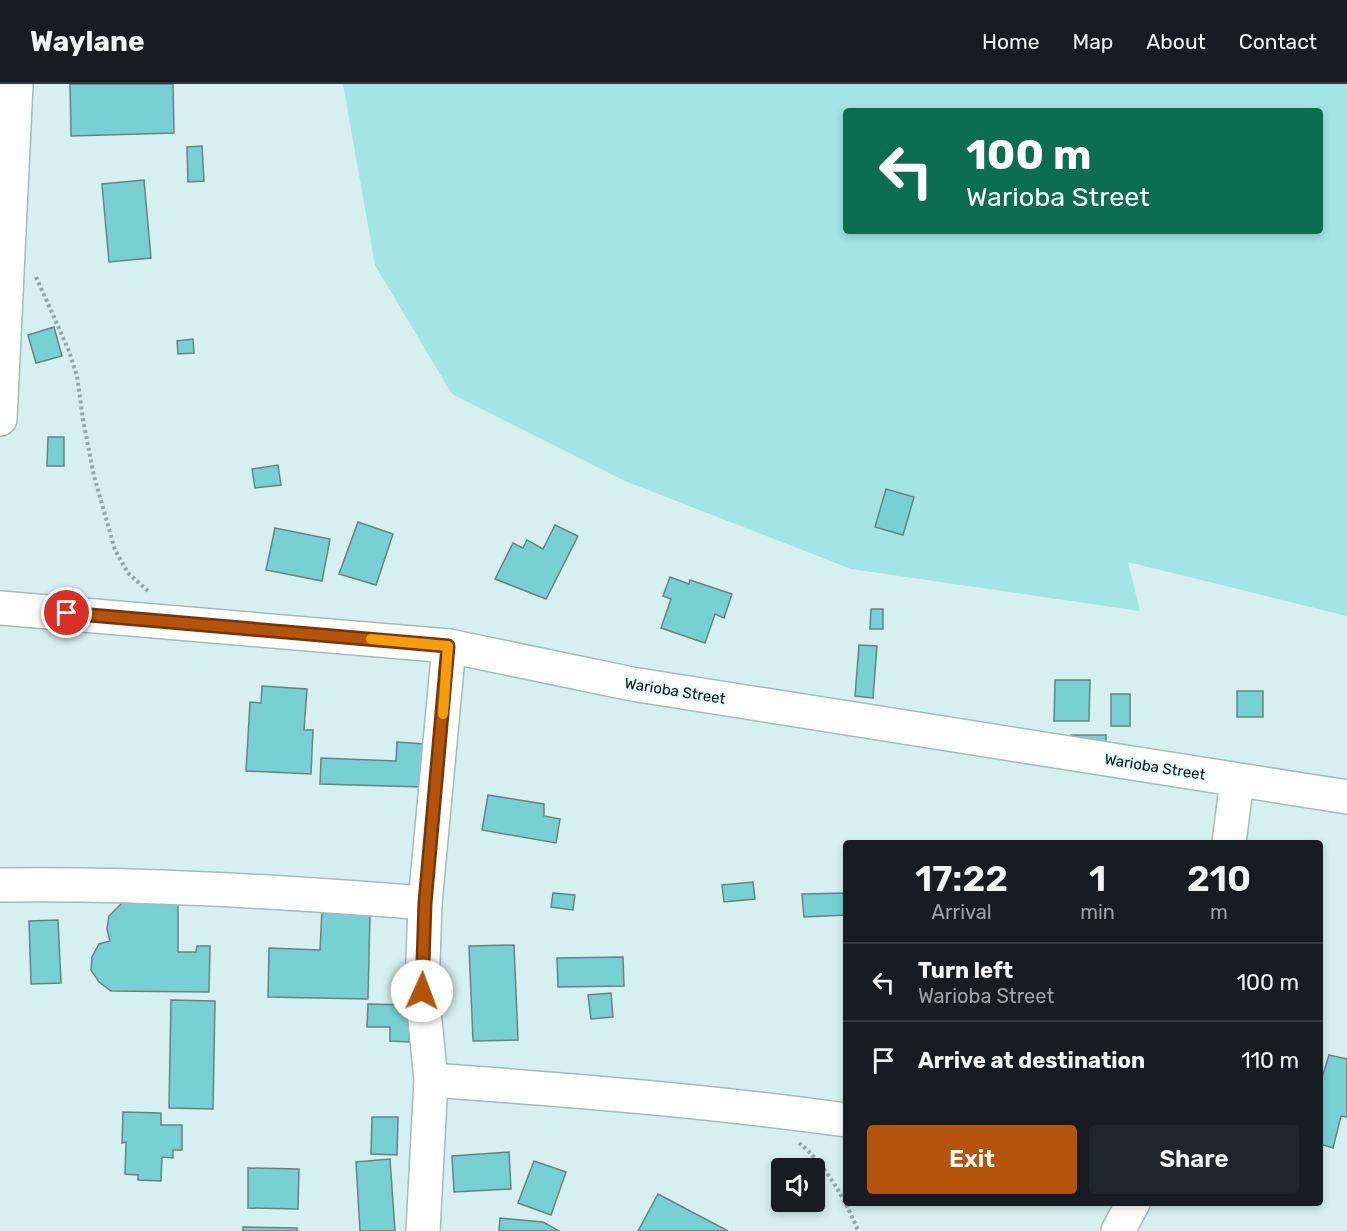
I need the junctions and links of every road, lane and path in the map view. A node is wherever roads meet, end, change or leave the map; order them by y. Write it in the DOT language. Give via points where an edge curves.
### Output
graph roads {
  1 [pos="16,84"];
  2 [pos="35,273"];
  3 [pos="1,382"];
  4 [pos="0,419"];
  5 [pos="0,608"];
  6 [pos="179,623"];
  7 [pos="448,646"];
  8 [pos="1237,780"];
  9 [pos="1347,797"];
  10 [pos="1229,840"];
  11 [pos="0,885"];
  12 [pos="425,903"];
  13 [pos="431,1080"];
  14 [pos="843,1120"];
  15 [pos="790,1136"];
  16 [pos="843,1201"];
  17 [pos="846,1206"];
  18 [pos="1131,1206"];
  19 [pos="423,1231"];
  20 [pos="858,1231"];
  21 [pos="1118,1231"];
  1 -- 3 [label="street"];
  2 -- 6 [label="path" via="78,376 94,476 115,550 128,573"];
  3 -- 4 [label="street"];
  5 -- 6 [label="street, Warioba Street"];
  6 -- 7 [label="street, Warioba Street"];
  7 -- 8 [label="street, Warioba Street" via="632,684"];
  7 -- 12 [label="street"];
  8 -- 9 [label="street, Warioba Street"];
  8 -- 10 [label="street"];
  11 -- 12 [label="street" via="191,887"];
  12 -- 13 [label="street" via="422,991"];
  13 -- 14 [label="street" via="722,1104"];
  13 -- 19 [label="street"];
  15 -- 16 [label="path" via="807,1150"];
  17 -- 20 [label="path"];
  18 -- 21 [label="street"];
}
